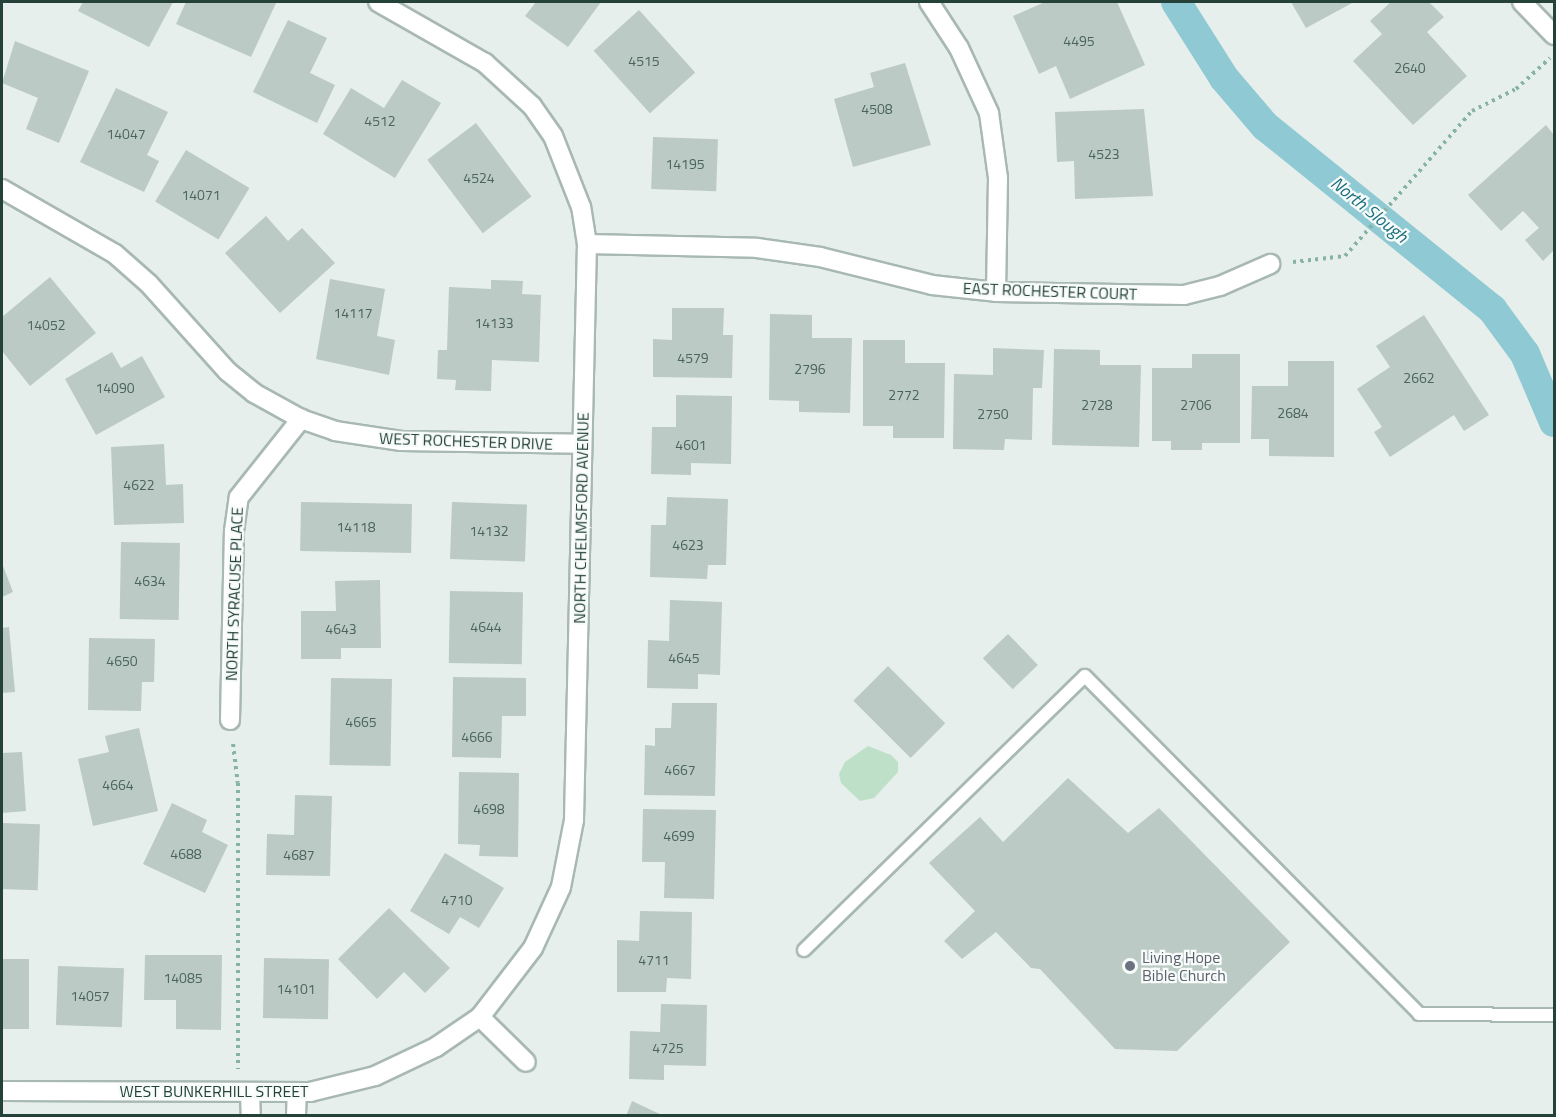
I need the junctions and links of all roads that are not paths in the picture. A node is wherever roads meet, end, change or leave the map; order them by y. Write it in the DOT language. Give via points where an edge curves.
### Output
graph roads {
  1 [pos="378,2"];
  2 [pos="929,2"];
  3 [pos="1522,2"];
  4 [pos="404,7"];
  5 [pos="1554,35"];
  6 [pos="2,189"];
  7 [pos="587,244"];
  8 [pos="1270,264"];
  9 [pos="996,292"];
  10 [pos="301,419"];
  11 [pos="582,444"];
  12 [pos="230,720"];
  13 [pos="804,950"];
  14 [pos="1554,1015"];
  15 [pos="480,1017"];
  16 [pos="526,1062"];
  17 [pos="2,1091"];
  18 [pos="297,1092"];
  19 [pos="244,1093"];
  20 [pos="251,1116"];
  21 [pos="296,1116"];
  1 -- 4 [label="street, NORTH CHELMSFORD AVENUE"];
  2 -- 9 [label="street" via="959,48 989,113 998,178"];
  3 -- 5 [label="street"];
  4 -- 7 [label="street, NORTH CHELMSFORD AVENUE" via="485,63 532,106 572,174"];
  6 -- 10 [label="street, WEST ROCHESTER DRIVE" via="115,254 149,284 227,371 254,393"];
  7 -- 9 [label="street, EAST ROCHESTER COURT" via="757,248 820,257 932,285"];
  7 -- 11 [label="street, NORTH CHELMSFORD AVENUE"];
  8 -- 9 [label="street, EAST ROCHESTER COURT" via="1220,286 1184,295"];
  10 -- 11 [label="street, WEST ROCHESTER DRIVE" via="335,431 401,441"];
  10 -- 12 [label="street, NORTH SYRACUSE PLACE" via="239,496 234,531"];
  11 -- 15 [label="street, NORTH CHELMSFORD AVENUE" via="574,820 570,854 557,897 533,948"];
  13 -- 14 [label="lane" via="1085,676 1419,1014"];
  15 -- 16 [label="street"];
  15 -- 18 [label="street, WEST BUNKERHILL STREET" via="436,1047 375,1076"];
  17 -- 19 [label="street, WEST BUNKERHILL STREET"];
  18 -- 19 [label="street, WEST BUNKERHILL STREET"];
  18 -- 21 [label="street"];
  19 -- 20 [label="street"];
}
